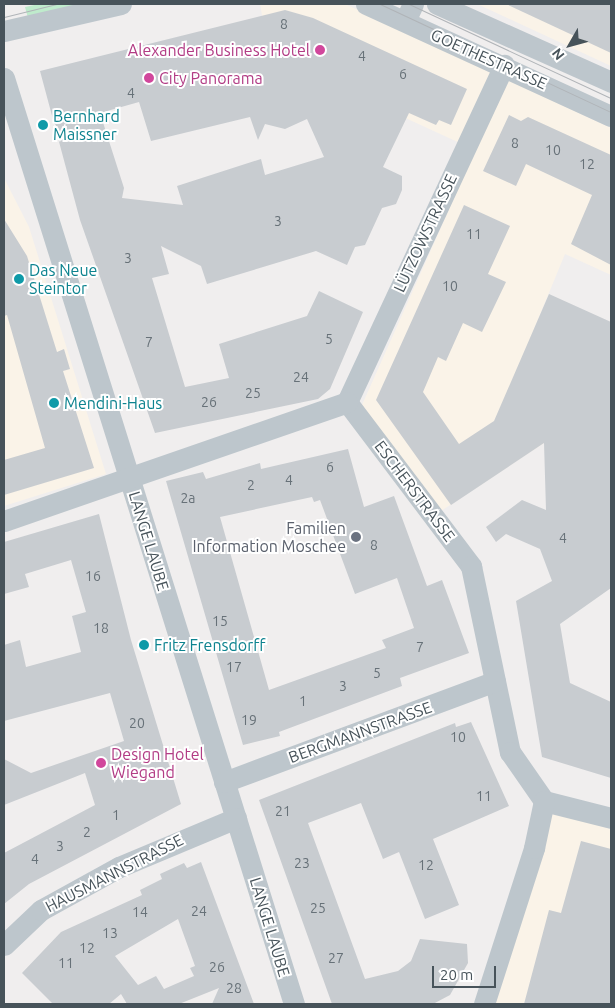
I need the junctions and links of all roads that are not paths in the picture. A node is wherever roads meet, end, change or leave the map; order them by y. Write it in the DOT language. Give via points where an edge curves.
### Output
graph roads {
  1 [pos="121,4"];
  2 [pos="366,4"];
  3 [pos="437,4"];
  4 [pos="409,12"];
  5 [pos="4,31"];
  6 [pos="504,66"];
  7 [pos="4,78"];
  8 [pos="611,82"];
  9 [pos="611,116"];
  10 [pos="348,402"];
  11 [pos="130,480"];
  12 [pos="4,521"];
  13 [pos="495,682"];
  14 [pos="224,782"];
  15 [pos="544,801"];
  16 [pos="236,818"];
  17 [pos="611,818"];
  18 [pos="4,945"];
  19 [pos="294,1004"];
  20 [pos="484,1004"];
  1 -- 5 [label="street"];
  2 -- 4 [label="street, GOETHESTRASSE"];
  3 -- 8 [label="street, GOETHESTRASSE"];
  4 -- 6 [label="street, GOETHESTRASSE"];
  6 -- 9 [label="street, GOETHESTRASSE"];
  6 -- 10 [label="street, LÜTZOWSTRASSE"];
  7 -- 11 [label="street, LANGE LAUBE"];
  10 -- 11 [label="street"];
  10 -- 13 [label="street, ESCHERSTRASSE" via="471,566"];
  11 -- 12 [label="street"];
  11 -- 14 [label="street, LANGE LAUBE"];
  13 -- 14 [label="street, BERGMANNSTRASSE"];
  13 -- 15 [label="street, ESCHERSTRASSE" via="510,752"];
  14 -- 16 [label="street, LANGE LAUBE"];
  15 -- 17 [label="street"];
  15 -- 20 [label="street" via="534,848"];
  16 -- 18 [label="street, HAUSMANNSTRASSE" via="119,867 50,905"];
  16 -- 19 [label="street, LANGE LAUBE"];
}
